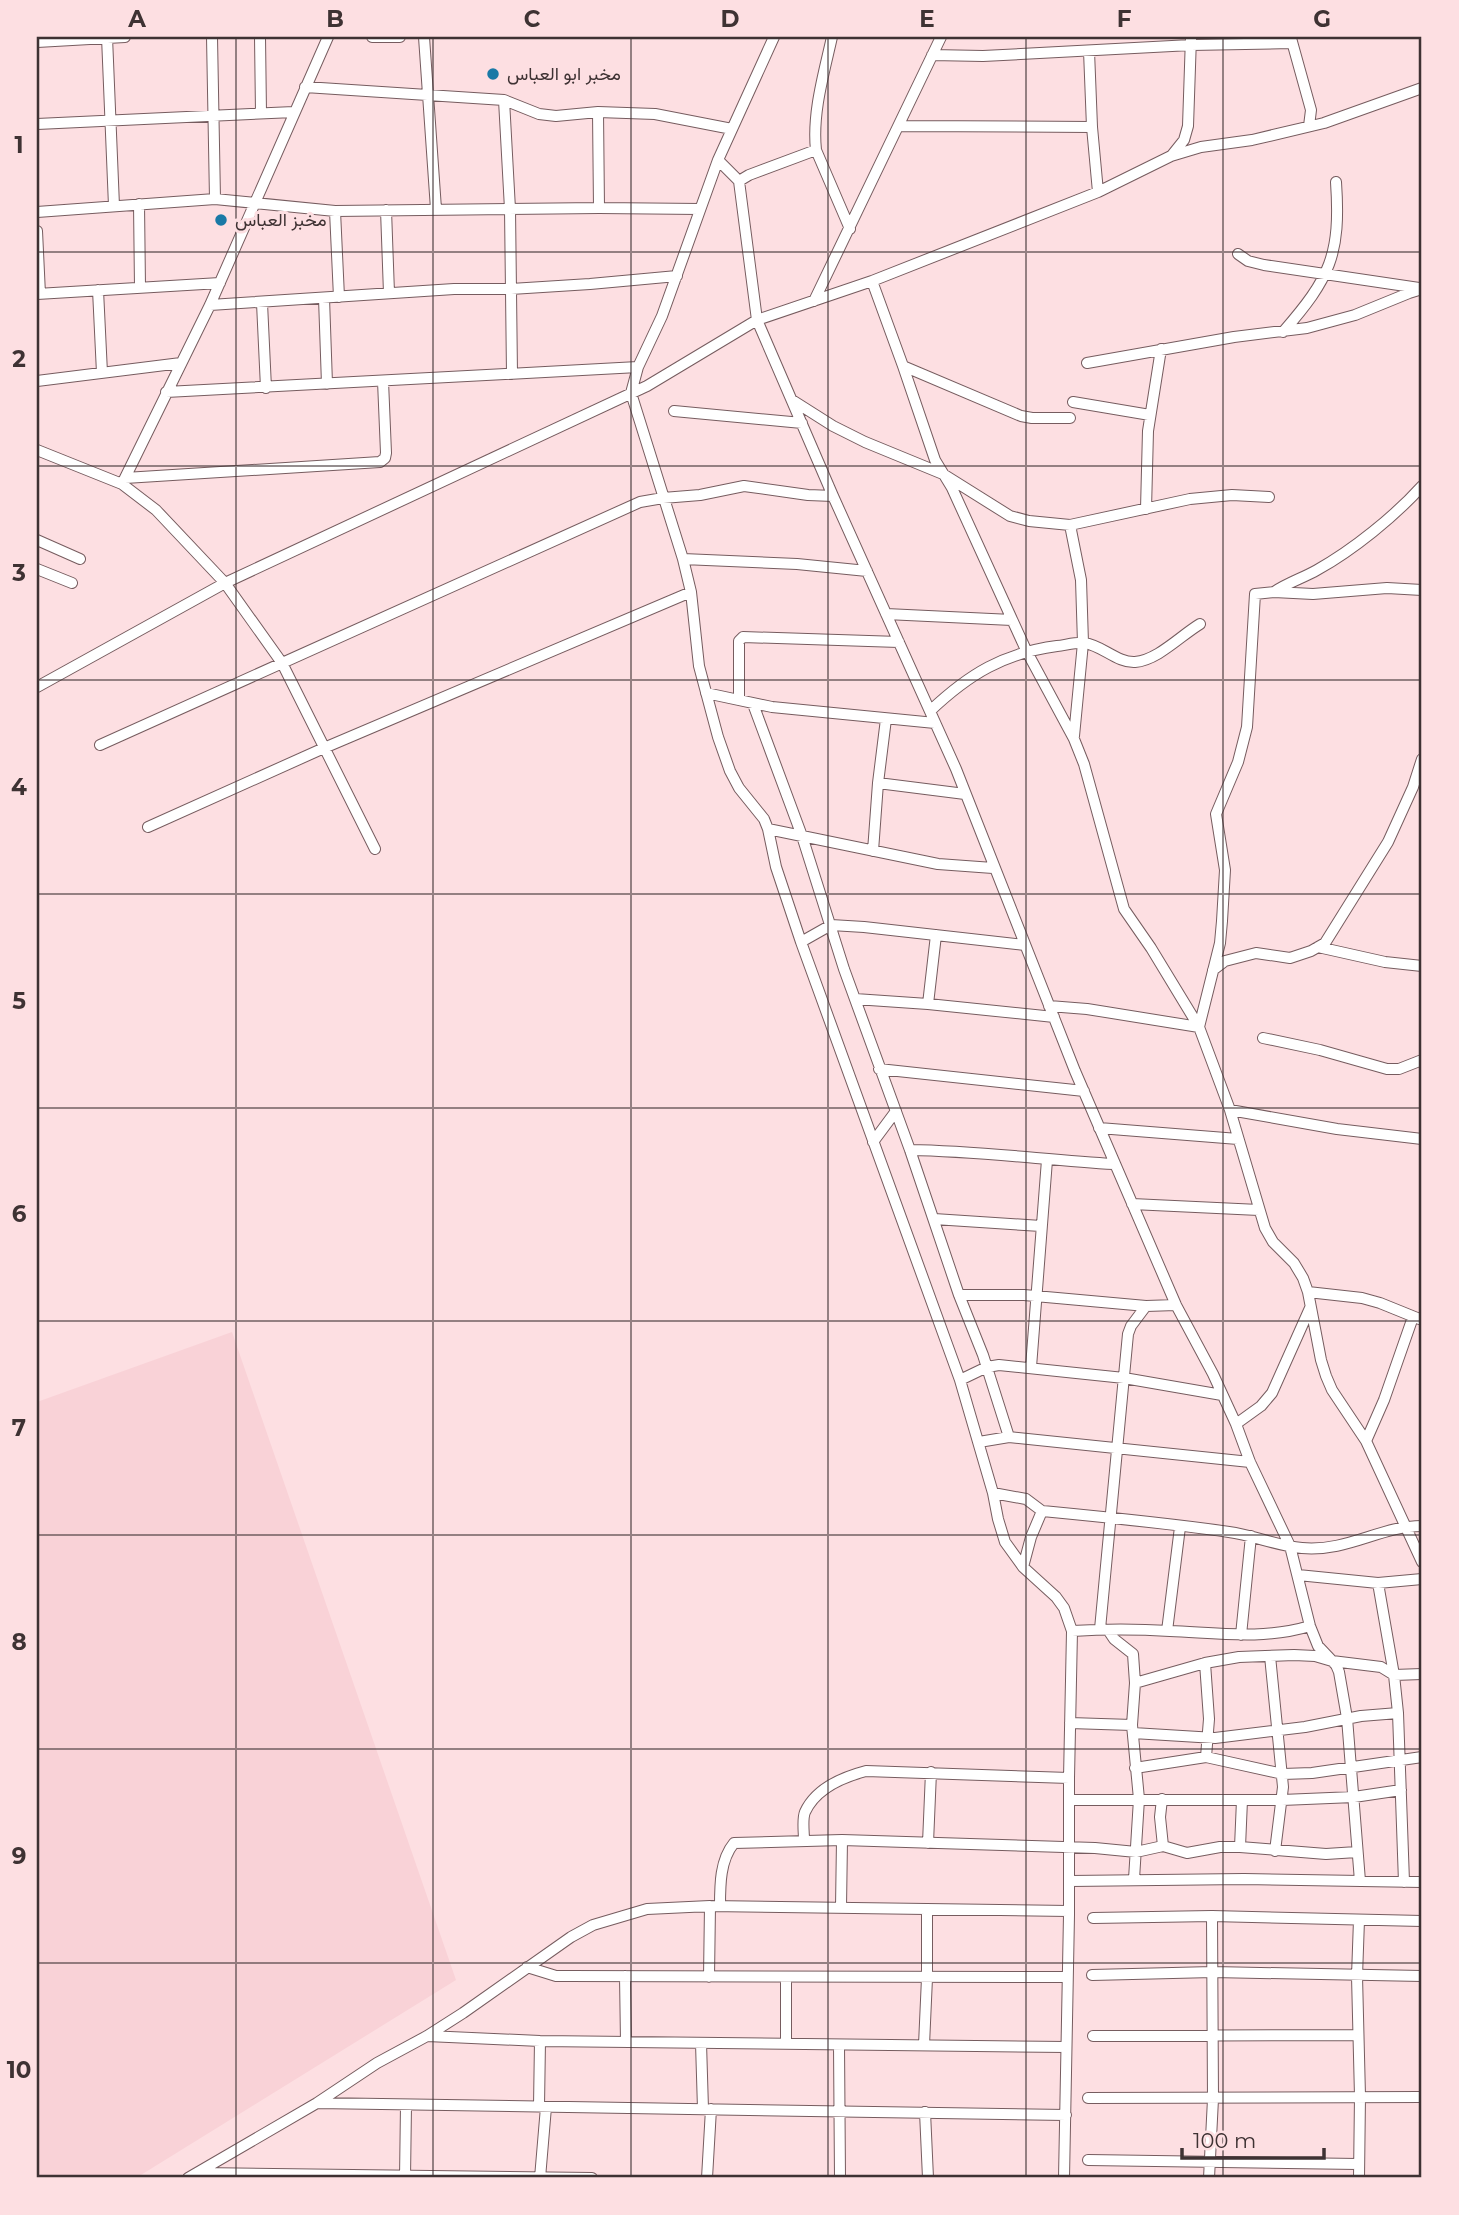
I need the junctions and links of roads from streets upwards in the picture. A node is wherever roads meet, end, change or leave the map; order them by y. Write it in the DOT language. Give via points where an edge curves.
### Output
graph roads {
  1 [pos="107,37"];
  2 [pos="125,37"];
  3 [pos="212,37"];
  4 [pos="260,37"];
  5 [pos="328,37"];
  6 [pos="372,37"];
  7 [pos="400,37"];
  8 [pos="424,37"];
  9 [pos="774,37"];
  10 [pos="832,37"];
  11 [pos="941,37"];
  12 [pos="1110,37"];
  13 [pos="1291,40"];
  14 [pos="1191,41"];
  15 [pos="37,42"];
  16 [pos="1111,49"];
  17 [pos="1089,51"];
  18 [pos="932,55"];
  19 [pos="305,88"];
  20 [pos="1422,88"];
  21 [pos="428,97"];
  22 [pos="504,100"];
  23 [pos="294,112"];
  24 [pos="598,112"];
  25 [pos="261,113"];
  26 [pos="215,115"];
  27 [pos="111,120"];
  28 [pos="37,124"];
  29 [pos="899,126"];
  30 [pos="1308,126"];
  31 [pos="1092,127"];
  32 [pos="732,129"];
  33 [pos="816,150"];
  34 [pos="1171,156"];
  35 [pos="718,160"];
  36 [pos="739,181"];
  37 [pos="1336,182"];
  38 [pos="1098,192"];
  39 [pos="215,199"];
  40 [pos="254,201"];
  41 [pos="139,204"];
  42 [pos="114,206"];
  43 [pos="599,208"];
  44 [pos="436,209"];
  45 [pos="510,209"];
  46 [pos="700,209"];
  47 [pos="386,210"];
  48 [pos="335,211"];
  49 [pos="37,212"];
  50 [pos="850,229"];
  51 [pos="37,231"];
  52 [pos="1238,254"];
  53 [pos="1327,273"];
  54 [pos="677,276"];
  55 [pos="872,281"];
  56 [pos="220,283"];
  57 [pos="140,288"];
  58 [pos="511,289"];
  59 [pos="1422,289"];
  60 [pos="98,290"];
  61 [pos="389,293"];
  62 [pos="38,294"];
  63 [pos="339,297"];
  64 [pos="324,298"];
  65 [pos="814,301"];
  66 [pos="262,303"];
  67 [pos="210,306"];
  68 [pos="757,320"];
  69 [pos="1283,332"];
  70 [pos="1161,349"];
  71 [pos="181,363"];
  72 [pos="1087,363"];
  73 [pos="903,366"];
  74 [pos="638,367"];
  75 [pos="102,373"];
  76 [pos="512,374"];
  77 [pos="37,381"];
  78 [pos="383,381"];
  79 [pos="327,384"];
  80 [pos="266,388"];
  81 [pos="166,392"];
  82 [pos="631,393"];
  83 [pos="792,400"];
  84 [pos="1073,402"];
  85 [pos="674,411"];
  86 [pos="1150,415"];
  87 [pos="1070,418"];
  88 [pos="802,424"];
  89 [pos="37,450"];
  90 [pos="943,474"];
  91 [pos="123,481"];
  92 [pos="1422,486"];
  93 [pos="833,496"];
  94 [pos="1269,497"];
  95 [pos="663,498"];
  96 [pos="1146,509"];
  97 [pos="1070,525"];
  98 [pos="37,540"];
  99 [pos="80,559"];
  100 [pos="683,559"];
  101 [pos="37,569"];
  102 [pos="867,572"];
  103 [pos="72,583"];
  104 [pos="225,583"];
  105 [pos="1422,590"];
  106 [pos="1274,592"];
  107 [pos="691,593"];
  108 [pos="886,614"];
  109 [pos="1012,620"];
  110 [pos="1200,624"];
  111 [pos="899,642"];
  112 [pos="1083,643"];
  113 [pos="1027,650"];
  114 [pos="282,663"];
  115 [pos="37,687"];
  116 [pos="706,694"];
  117 [pos="739,700"];
  118 [pos="753,704"];
  119 [pos="930,711"];
  120 [pos="886,719"];
  121 [pos="935,723"];
  122 [pos="1074,739"];
  123 [pos="100,745"];
  124 [pos="324,748"];
  125 [pos="1422,759"];
  126 [pos="878,783"];
  127 [pos="965,794"];
  128 [pos="148,827"];
  129 [pos="768,829"];
  130 [pos="802,836"];
  131 [pos="374,849"];
  132 [pos="873,850"];
  133 [pos="993,868"];
  134 [pos="831,925"];
  135 [pos="936,935"];
  136 [pos="801,942"];
  137 [pos="1026,945"];
  138 [pos="1318,947"];
  139 [pos="1422,965"];
  140 [pos="1213,970"];
  141 [pos="855,999"];
  142 [pos="928,1003"];
  143 [pos="1052,1012"];
  144 [pos="1199,1027"];
  145 [pos="1263,1038"];
  146 [pos="1422,1060"];
  147 [pos="879,1069"];
  148 [pos="1084,1091"];
  149 [pos="1230,1110"];
  150 [pos="896,1111"];
  151 [pos="1099,1128"];
  152 [pos="1238,1139"];
  153 [pos="1422,1139"];
  154 [pos="873,1142"];
  155 [pos="910,1150"];
  156 [pos="1047,1160"];
  157 [pos="1114,1164"];
  158 [pos="1132,1204"];
  159 [pos="1259,1210"];
  160 [pos="934,1220"];
  161 [pos="1041,1226"];
  162 [pos="1308,1292"];
  163 [pos="959,1295"];
  164 [pos="1035,1296"];
  165 [pos="1176,1305"];
  166 [pos="1146,1306"];
  167 [pos="1310,1308"];
  168 [pos="1418,1319"];
  169 [pos="987,1367"];
  170 [pos="1031,1367"];
  171 [pos="1124,1378"];
  172 [pos="960,1380"];
  173 [pos="1222,1395"];
  174 [pos="1236,1424"];
  175 [pos="1009,1437"];
  176 [pos="1366,1441"];
  177 [pos="979,1442"];
  178 [pos="1118,1447"];
  179 [pos="1250,1462"];
  180 [pos="993,1493"];
  181 [pos="1042,1511"];
  182 [pos="1111,1518"];
  183 [pos="1404,1526"];
  184 [pos="1422,1526"];
  185 [pos="1180,1527"];
  186 [pos="1251,1536"];
  187 [pos="1290,1546"];
  188 [pos="1422,1562"];
  189 [pos="1023,1567"];
  190 [pos="1298,1575"];
  191 [pos="1422,1579"];
  192 [pos="1378,1583"];
  193 [pos="1310,1626"];
  194 [pos="1104,1630"];
  195 [pos="1167,1631"];
  196 [pos="1072,1632"];
  197 [pos="1241,1635"];
  198 [pos="1270,1656"];
  199 [pos="1332,1661"];
  200 [pos="1205,1662"];
  201 [pos="1422,1674"];
  202 [pos="1394,1675"];
  203 [pos="1135,1683"];
  204 [pos="1398,1713"];
  205 [pos="1347,1718"];
  206 [pos="1070,1723"];
  207 [pos="1132,1729"];
  208 [pos="1278,1730"];
  209 [pos="1208,1738"];
  210 [pos="1206,1757"];
  211 [pos="1422,1757"];
  212 [pos="1401,1759"];
  213 [pos="1351,1767"];
  214 [pos="1135,1768"];
  215 [pos="930,1772"];
  216 [pos="1283,1774"];
  217 [pos="1069,1778"];
  218 [pos="1401,1790"];
  219 [pos="1354,1797"];
  220 [pos="1139,1799"];
  221 [pos="1070,1800"];
  222 [pos="1162,1800"];
  223 [pos="1242,1800"];
  224 [pos="1282,1800"];
  225 [pos="804,1840"];
  226 [pos="842,1840"];
  227 [pos="928,1843"];
  228 [pos="1163,1846"];
  229 [pos="1069,1847"];
  230 [pos="1240,1847"];
  231 [pos="1275,1851"];
  232 [pos="1136,1852"];
  233 [pos="1357,1852"];
  234 [pos="1134,1880"];
  235 [pos="1070,1881"];
  236 [pos="1360,1881"];
  237 [pos="1404,1882"];
  238 [pos="1422,1882"];
  239 [pos="715,1906"];
  240 [pos="841,1907"];
  241 [pos="927,1909"];
  242 [pos="1069,1911"];
  243 [pos="1212,1916"];
  244 [pos="1093,1918"];
  245 [pos="1359,1920"];
  246 [pos="1422,1922"];
  247 [pos="527,1967"];
  248 [pos="1213,1972"];
  249 [pos="1093,1975"];
  250 [pos="625,1976"];
  251 [pos="1357,1976"];
  252 [pos="1422,1976"];
  253 [pos="709,1977"];
  254 [pos="786,1977"];
  255 [pos="1067,1977"];
  256 [pos="927,1978"];
  257 [pos="1358,2035"];
  258 [pos="426,2036"];
  259 [pos="1093,2036"];
  260 [pos="1211,2036"];
  261 [pos="540,2041"];
  262 [pos="626,2042"];
  263 [pos="701,2043"];
  264 [pos="786,2044"];
  265 [pos="839,2045"];
  266 [pos="924,2045"];
  267 [pos="1066,2047"];
  268 [pos="1360,2096"];
  269 [pos="1422,2097"];
  270 [pos="1088,2098"];
  271 [pos="1213,2099"];
  272 [pos="317,2102"];
  273 [pos="406,2105"];
  274 [pos="542,2107"];
  275 [pos="707,2109"];
  276 [pos="841,2110"];
  277 [pos="925,2112"];
  278 [pos="1066,2115"];
  279 [pos="1088,2160"];
  280 [pos="1209,2163"];
  281 [pos="1359,2164"];
  282 [pos="192,2176"];
  283 [pos="254,2176"];
  284 [pos="405,2177"];
  285 [pos="540,2178"];
  286 [pos="592,2178"];
  287 [pos="706,2178"];
  288 [pos="840,2178"];
  289 [pos="928,2178"];
  290 [pos="1064,2178"];
  291 [pos="1209,2178"];
  292 [pos="1359,2178"];
  1 -- 2 [label="street"];
  1 -- 15 [label="street"];
  1 -- 27 [label="street"];
  3 -- 26 [label="street"];
  4 -- 25 [label="street"];
  5 -- 19 [label="street"];
  6 -- 7 [label="street"];
  8 -- 21 [label="street"];
  9 -- 32 [label="street"];
  10 -- 33 [label="street" via="817,111"];
  11 -- 18 [label="street"];
  12 -- 16 [label="street"];
  13 -- 14 [label="street"];
  13 -- 30 [label="street" via="1311,110"];
  14 -- 16 [label="street"];
  14 -- 34 [label="street" via="1188,126"];
  16 -- 17 [label="street"];
  17 -- 18 [label="street"];
  17 -- 31 [label="street"];
  18 -- 29 [label="street"];
  19 -- 21 [label="street"];
  19 -- 23 [label="street"];
  20 -- 30 [label="street"];
  21 -- 22 [label="street"];
  21 -- 44 [label="street"];
  22 -- 24 [label="street" via="539,114"];
  22 -- 45 [label="street"];
  23 -- 25 [label="street"];
  23 -- 40 [label="street"];
  24 -- 32 [label="street" via="655,114"];
  24 -- 43 [label="street"];
  25 -- 26 [label="street"];
  26 -- 27 [label="street"];
  26 -- 39 [label="street"];
  27 -- 28 [label="street"];
  27 -- 42 [label="street"];
  29 -- 31 [label="street"];
  29 -- 50 [label="street"];
  30 -- 34 [label="street"];
  31 -- 38 [label="street"];
  32 -- 35 [label="street"];
  33 -- 36 [label="street"];
  33 -- 50 [label="street"];
  34 -- 38 [label="street"];
  35 -- 36 [label="street"];
  35 -- 46 [label="street"];
  36 -- 68 [label="street"];
  37 -- 53 [label="street" via="1336,240"];
  38 -- 55 [label="street"];
  39 -- 40 [label="street"];
  39 -- 41 [label="street"];
  40 -- 48 [label="street"];
  40 -- 56 [label="street"];
  41 -- 42 [label="street"];
  41 -- 57 [label="street"];
  42 -- 49 [label="street"];
  43 -- 45 [label="street"];
  43 -- 46 [label="street"];
  44 -- 45 [label="street"];
  44 -- 47 [label="street"];
  45 -- 58 [label="street"];
  46 -- 54 [label="street"];
  47 -- 48 [label="street"];
  47 -- 61 [label="street"];
  48 -- 63 [label="street"];
  50 -- 65 [label="street"];
  51 -- 62 [label="street"];
  52 -- 53 [label="street" via="1264,265"];
  53 -- 59 [label="street"];
  53 -- 69 [label="street"];
  54 -- 58 [label="street"];
  54 -- 74 [label="street"];
  55 -- 65 [label="street"];
  55 -- 73 [label="street"];
  56 -- 57 [label="street"];
  56 -- 67 [label="street"];
  57 -- 60 [label="street"];
  58 -- 61 [label="street"];
  58 -- 76 [label="street"];
  59 -- 69 [label="street" via="1355,315"];
  60 -- 62 [label="street"];
  60 -- 75 [label="street"];
  61 -- 63 [label="street"];
  63 -- 64 [label="street"];
  64 -- 66 [label="street"];
  64 -- 79 [label="street"];
  65 -- 68 [label="street"];
  66 -- 67 [label="street"];
  66 -- 80 [label="street"];
  67 -- 71 [label="street"];
  68 -- 82 [label="street"];
  68 -- 83 [label="street"];
  69 -- 70 [label="street"];
  70 -- 72 [label="street"];
  70 -- 86 [label="street"];
  71 -- 75 [label="street"];
  71 -- 81 [label="street"];
  73 -- 87 [label="street" via="1021,416"];
  73 -- 90 [label="street" via="927,443"];
  74 -- 76 [label="street"];
  74 -- 82 [label="street"];
  75 -- 77 [label="street"];
  76 -- 78 [label="street"];
  78 -- 79 [label="street"];
  78 -- 91 [label="street" via="386,453 380,462"];
  79 -- 80 [label="street"];
  80 -- 81 [label="street"];
  81 -- 91 [label="street"];
  82 -- 95 [label="street"];
  82 -- 104 [label="street"];
  83 -- 88 [label="street"];
  83 -- 90 [label="street" via="832,426"];
  84 -- 86 [label="street"];
  85 -- 88 [label="street"];
  86 -- 96 [label="street"];
  88 -- 93 [label="street"];
  89 -- 91 [label="street"];
  90 -- 97 [label="street" via="1010,516"];
  90 -- 109 [label="street"];
  91 -- 104 [label="street"];
  92 -- 106 [label="street" via="1404,507 1345,551"];
  93 -- 95 [label="street" via="744,486"];
  93 -- 102 [label="street"];
  94 -- 96 [label="street" via="1190,499"];
  95 -- 100 [label="street"];
  95 -- 114 [label="street" via="640,502"];
  96 -- 97 [label="street"];
  97 -- 112 [label="street" via="1081,580"];
  98 -- 99 [label="street"];
  100 -- 102 [label="street"];
  100 -- 107 [label="street"];
  101 -- 103 [label="street"];
  102 -- 108 [label="street"];
  104 -- 114 [label="street"];
  104 -- 115 [label="street"];
  105 -- 106 [label="street"];
  106 -- 140 [label="street" via="1255,594 1247,727 1216,814 1225,870 1220,943"];
  107 -- 116 [label="street"];
  107 -- 124 [label="street"];
  108 -- 109 [label="street"];
  108 -- 111 [label="street"];
  109 -- 113 [label="street"];
  110 -- 112 [label="street" via="1135,662"];
  111 -- 117 [label="street" via="743,637 739,641"];
  111 -- 119 [label="street"];
  112 -- 113 [label="street"];
  112 -- 122 [label="street"];
  113 -- 119 [label="street" via="968,678"];
  113 -- 122 [label="street"];
  114 -- 123 [label="street"];
  114 -- 124 [label="street"];
  116 -- 117 [label="street"];
  116 -- 129 [label="street" via="730,771"];
  117 -- 118 [label="street"];
  118 -- 120 [label="street"];
  118 -- 130 [label="street"];
  119 -- 121 [label="street"];
  120 -- 121 [label="street"];
  120 -- 126 [label="street"];
  121 -- 127 [label="street"];
  122 -- 144 [label="street" via="1124,909"];
  124 -- 128 [label="street"];
  124 -- 131 [label="street"];
  125 -- 138 [label="street" via="1388,842 1325,943"];
  126 -- 127 [label="street"];
  126 -- 132 [label="street"];
  127 -- 133 [label="street"];
  129 -- 130 [label="street"];
  129 -- 136 [label="street"];
  130 -- 132 [label="street"];
  130 -- 134 [label="street"];
  132 -- 133 [label="street" via="938,864"];
  133 -- 137 [label="street"];
  134 -- 135 [label="street"];
  134 -- 136 [label="street"];
  134 -- 141 [label="street"];
  135 -- 137 [label="street"];
  135 -- 142 [label="street"];
  136 -- 154 [label="street"];
  137 -- 143 [label="street"];
  138 -- 139 [label="street"];
  138 -- 140 [label="street" via="1290,958 1239,956"];
  140 -- 144 [label="street"];
  141 -- 142 [label="street"];
  141 -- 147 [label="street"];
  142 -- 143 [label="street"];
  143 -- 144 [label="street" via="1109,1012"];
  143 -- 148 [label="street"];
  144 -- 149 [label="street"];
  145 -- 146 [label="street" via="1387,1069"];
  147 -- 148 [label="street"];
  147 -- 150 [label="street"];
  148 -- 151 [label="street"];
  149 -- 152 [label="street"];
  149 -- 153 [label="street"];
  150 -- 154 [label="street"];
  150 -- 155 [label="street"];
  151 -- 152 [label="street"];
  151 -- 157 [label="street"];
  152 -- 159 [label="street"];
  154 -- 172 [label="street"];
  155 -- 156 [label="street"];
  155 -- 160 [label="street"];
  156 -- 157 [label="street"];
  156 -- 161 [label="street"];
  157 -- 158 [label="street"];
  158 -- 159 [label="street"];
  158 -- 165 [label="street"];
  159 -- 162 [label="street" via="1273,1242 1294,1263"];
  160 -- 161 [label="street"];
  160 -- 163 [label="street"];
  161 -- 164 [label="street"];
  162 -- 167 [label="street"];
  162 -- 168 [label="street" via="1362,1298"];
  163 -- 164 [label="street"];
  163 -- 169 [label="street"];
  164 -- 166 [label="street"];
  164 -- 170 [label="street"];
  165 -- 166 [label="street"];
  165 -- 173 [label="street"];
  166 -- 171 [label="street" via="1128,1334"];
  167 -- 174 [label="street" via="1272,1393"];
  167 -- 176 [label="street" via="1326,1376"];
  168 -- 176 [label="street"];
  169 -- 170 [label="street"];
  169 -- 172 [label="street"];
  169 -- 175 [label="street"];
  170 -- 171 [label="street"];
  171 -- 173 [label="street"];
  171 -- 178 [label="street"];
  172 -- 177 [label="street"];
  173 -- 174 [label="street"];
  174 -- 179 [label="street"];
  175 -- 177 [label="street"];
  175 -- 178 [label="street"];
  176 -- 183 [label="street"];
  177 -- 180 [label="street"];
  178 -- 179 [label="street"];
  178 -- 182 [label="street"];
  179 -- 187 [label="street"];
  180 -- 181 [label="street" via="1026,1499"];
  180 -- 189 [label="street" via="1005,1542"];
  181 -- 182 [label="street"];
  181 -- 189 [label="street"];
  182 -- 185 [label="street"];
  182 -- 194 [label="street"];
  183 -- 184 [label="street"];
  183 -- 187 [label="street" via="1328,1548"];
  183 -- 188 [label="street"];
  185 -- 186 [label="street"];
  185 -- 195 [label="street"];
  186 -- 187 [label="street"];
  186 -- 197 [label="street"];
  187 -- 190 [label="street"];
  189 -- 196 [label="street" via="1064,1608"];
  190 -- 192 [label="street"];
  190 -- 193 [label="street"];
  191 -- 192 [label="street"];
  192 -- 202 [label="street"];
  193 -- 197 [label="street" via="1280,1634"];
  193 -- 199 [label="street" via="1318,1646"];
  194 -- 195 [label="street"];
  194 -- 196 [label="street"];
  194 -- 203 [label="street" via="1133,1654"];
  195 -- 197 [label="street"];
  196 -- 206 [label="street"];
  198 -- 199 [label="street" via="1315,1656"];
  198 -- 200 [label="street"];
  198 -- 208 [label="street"];
  199 -- 202 [label="street" via="1381,1668"];
  199 -- 205 [label="street" via="1339,1672"];
  200 -- 203 [label="street"];
  200 -- 209 [label="street"];
  201 -- 202 [label="street"];
  202 -- 204 [label="street"];
  203 -- 207 [label="street"];
  204 -- 205 [label="street"];
  204 -- 212 [label="street"];
  205 -- 208 [label="street"];
  205 -- 213 [label="street"];
  206 -- 207 [label="street"];
  206 -- 217 [label="street"];
  207 -- 209 [label="street"];
  207 -- 214 [label="street"];
  208 -- 209 [label="street"];
  208 -- 216 [label="street"];
  209 -- 210 [label="street"];
  210 -- 214 [label="street"];
  210 -- 216 [label="street"];
  211 -- 212 [label="street"];
  212 -- 213 [label="street"];
  212 -- 218 [label="street"];
  213 -- 216 [label="street"];
  213 -- 219 [label="street"];
  214 -- 220 [label="street"];
  215 -- 217 [label="street"];
  215 -- 225 [label="street" via="845,1776 826,1787 804,1813"];
  215 -- 227 [label="street"];
  216 -- 224 [label="street"];
  217 -- 221 [label="street"];
  218 -- 219 [label="street"];
  218 -- 237 [label="street"];
  219 -- 224 [label="street"];
  219 -- 233 [label="street"];
  220 -- 221 [label="street"];
  220 -- 222 [label="street"];
  220 -- 232 [label="street"];
  221 -- 229 [label="street"];
  222 -- 223 [label="street"];
  222 -- 228 [label="street"];
  223 -- 224 [label="street"];
  223 -- 230 [label="street"];
  224 -- 231 [label="street"];
  225 -- 226 [label="street"];
  225 -- 239 [label="street" via="734,1843 726,1853"];
  226 -- 227 [label="street"];
  226 -- 240 [label="street"];
  227 -- 229 [label="street"];
  228 -- 230 [label="street" via="1186,1853"];
  228 -- 232 [label="street"];
  229 -- 232 [label="street"];
  229 -- 235 [label="street"];
  230 -- 231 [label="street"];
  231 -- 233 [label="street"];
  232 -- 234 [label="street"];
  233 -- 236 [label="street"];
  234 -- 235 [label="street"];
  234 -- 236 [label="street"];
  235 -- 242 [label="street"];
  236 -- 237 [label="street"];
  237 -- 238 [label="street"];
  239 -- 240 [label="street"];
  239 -- 247 [label="street" via="647,1909 593,1926"];
  239 -- 253 [label="street"];
  240 -- 241 [label="street"];
  241 -- 242 [label="street"];
  241 -- 256 [label="street"];
  242 -- 255 [label="street"];
  243 -- 244 [label="street"];
  243 -- 245 [label="street"];
  243 -- 248 [label="street"];
  245 -- 246 [label="street"];
  245 -- 251 [label="street"];
  247 -- 250 [label="street" via="556,1976"];
  247 -- 258 [label="street"];
  248 -- 249 [label="street"];
  248 -- 251 [label="street"];
  248 -- 260 [label="street"];
  250 -- 253 [label="street"];
  250 -- 262 [label="street"];
  251 -- 252 [label="street"];
  251 -- 257 [label="street"];
  253 -- 254 [label="street"];
  254 -- 256 [label="street"];
  254 -- 264 [label="street"];
  255 -- 256 [label="street"];
  255 -- 267 [label="street"];
  256 -- 266 [label="street"];
  257 -- 260 [label="street"];
  257 -- 268 [label="street"];
  258 -- 261 [label="street"];
  258 -- 272 [label="street"];
  259 -- 260 [label="street"];
  260 -- 271 [label="street"];
  261 -- 262 [label="street"];
  261 -- 274 [label="street"];
  262 -- 263 [label="street"];
  263 -- 264 [label="street"];
  263 -- 275 [label="street"];
  264 -- 265 [label="street"];
  265 -- 266 [label="street"];
  265 -- 276 [label="street"];
  266 -- 267 [label="street"];
  267 -- 278 [label="street"];
  268 -- 269 [label="street"];
  268 -- 271 [label="street"];
  268 -- 281 [label="street"];
  270 -- 271 [label="street"];
  271 -- 280 [label="street"];
  272 -- 273 [label="street"];
  272 -- 282 [label="street"];
  273 -- 274 [label="street"];
  273 -- 284 [label="street"];
  274 -- 275 [label="street"];
  274 -- 285 [label="street"];
  275 -- 276 [label="street"];
  275 -- 287 [label="street"];
  276 -- 277 [label="street"];
  276 -- 288 [label="street"];
  277 -- 278 [label="street"];
  277 -- 289 [label="street"];
  278 -- 290 [label="street"];
  279 -- 280 [label="street"];
  280 -- 281 [label="street"];
  280 -- 291 [label="street"];
  281 -- 292 [label="street"];
  282 -- 283 [label="street"];
  283 -- 284 [label="street"];
  284 -- 285 [label="street"];
  285 -- 286 [label="street"];
}
